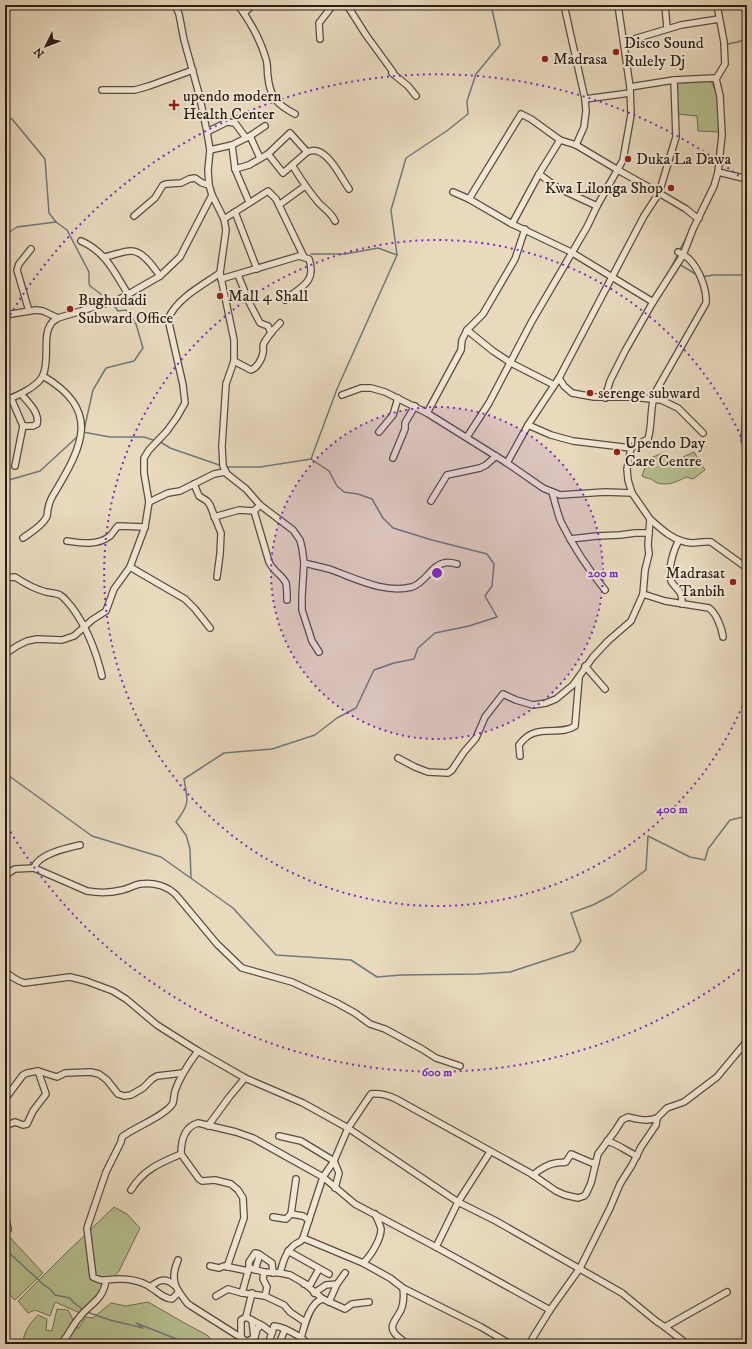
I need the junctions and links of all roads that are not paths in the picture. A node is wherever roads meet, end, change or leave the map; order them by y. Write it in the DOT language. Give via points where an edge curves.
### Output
graph roads {
  1 [pos="175,5"];
  2 [pos="238,5"];
  3 [pos="254,5"];
  4 [pos="333,5"];
  5 [pos="347,5"];
  6 [pos="564,5"];
  7 [pos="618,5"];
  8 [pos="665,5"];
  9 [pos="717,5"];
  10 [pos="244,12"];
  11 [pos="719,19"];
  12 [pos="667,28"];
  13 [pos="320,39"];
  14 [pos="624,42"];
  15 [pos="193,70"];
  16 [pos="716,79"];
  17 [pos="674,80"];
  18 [pos="102,90"];
  19 [pos="630,90"];
  20 [pos="416,96"];
  21 [pos="585,99"];
  22 [pos="295,114"];
  23 [pos="265,126"];
  24 [pos="207,132"];
  25 [pos="248,137"];
  26 [pos="560,140"];
  27 [pos="232,145"];
  28 [pos="576,145"];
  29 [pos="210,150"];
  30 [pos="307,152"];
  31 [pos="268,154"];
  32 [pos="260,158"];
  33 [pos="292,165"];
  34 [pos="236,169"];
  35 [pos="618,170"];
  36 [pos="718,172"];
  37 [pos="539,174"];
  38 [pos="747,179"];
  39 [pos="209,185"];
  40 [pos="305,186"];
  41 [pos="349,189"];
  42 [pos="453,192"];
  43 [pos="659,192"];
  44 [pos="212,195"];
  45 [pos="469,199"];
  46 [pos="249,202"];
  47 [pos="279,205"];
  48 [pos="597,206"];
  49 [pos="235,212"];
  50 [pos="134,216"];
  51 [pos="699,218"];
  52 [pos="224,219"];
  53 [pos="335,221"];
  54 [pos="512,224"];
  55 [pos="525,229"];
  56 [pos="81,241"];
  57 [pos="31,249"];
  58 [pos="572,253"];
  59 [pos="681,253"];
  60 [pos="104,257"];
  61 [pos="304,257"];
  62 [pos="257,269"];
  63 [pos="220,273"];
  64 [pos="238,275"];
  65 [pos="160,276"];
  66 [pos="613,277"];
  67 [pos="221,279"];
  68 [pos="128,294"];
  69 [pos="285,300"];
  70 [pos="653,302"];
  71 [pos="29,311"];
  72 [pos="5,315"];
  73 [pos="58,318"];
  74 [pos="280,323"];
  75 [pos="467,330"];
  76 [pos="271,333"];
  77 [pos="234,361"];
  78 [pos="511,363"];
  79 [pos="43,376"];
  80 [pos="559,378"];
  81 [pos="554,385"];
  82 [pos="21,394"];
  83 [pos="342,395"];
  84 [pos="398,398"];
  85 [pos="605,398"];
  86 [pos="653,398"];
  87 [pos="8,399"];
  88 [pos="415,406"];
  89 [pos="427,413"];
  90 [pos="23,426"];
  91 [pos="528,426"];
  92 [pos="379,432"];
  93 [pos="704,433"];
  94 [pos="467,437"];
  95 [pos="631,448"];
  96 [pos="496,456"];
  97 [pos="392,458"];
  98 [pos="507,463"];
  99 [pos="15,466"];
  100 [pos="225,472"];
  101 [pos="194,484"];
  102 [pos="552,492"];
  103 [pos="632,493"];
  104 [pos="431,501"];
  105 [pos="149,502"];
  106 [pos="260,505"];
  107 [pos="254,511"];
  108 [pos="214,517"];
  109 [pos="650,519"];
  110 [pos="145,528"];
  111 [pos="649,533"];
  112 [pos="23,538"];
  113 [pos="570,539"];
  114 [pos="679,540"];
  115 [pos="67,541"];
  116 [pos="304,563"];
  117 [pos="457,564"];
  118 [pos="130,567"];
  119 [pos="747,568"];
  120 [pos="217,577"];
  121 [pos="5,578"];
  122 [pos="605,590"];
  123 [pos="643,594"];
  124 [pos="287,600"];
  125 [pos="682,604"];
  126 [pos="84,627"];
  127 [pos="210,628"];
  128 [pos="723,637"];
  129 [pos="319,652"];
  130 [pos="5,654"];
  131 [pos="585,666"];
  132 [pos="102,676"];
  133 [pos="579,678"];
  134 [pos="605,689"];
  135 [pos="520,756"];
  136 [pos="398,758"];
  137 [pos="80,845"];
  138 [pos="34,868"];
  139 [pos="5,878"];
  140 [pos="5,887"];
  141 [pos="5,971"];
  142 [pos="747,1041"];
  143 [pos="198,1051"];
  144 [pos="460,1066"];
  145 [pos="38,1072"];
  146 [pos="183,1073"];
  147 [pos="246,1078"];
  148 [pos="5,1098"];
  149 [pos="657,1118"];
  150 [pos="10,1124"];
  151 [pos="208,1126"];
  152 [pos="348,1128"];
  153 [pos="279,1136"];
  154 [pos="607,1141"];
  155 [pos="490,1152"];
  156 [pos="181,1154"];
  157 [pos="636,1156"];
  158 [pos="334,1161"];
  159 [pos="596,1162"];
  160 [pos="533,1175"];
  161 [pos="323,1177"];
  162 [pos="296,1179"];
  163 [pos="335,1188"];
  164 [pos="131,1190"];
  165 [pos="458,1202"];
  166 [pos="290,1214"];
  167 [pos="375,1214"];
  168 [pos="5,1216"];
  169 [pos="273,1217"];
  170 [pos="309,1220"];
  171 [pos="8,1229"];
  172 [pos="303,1238"];
  173 [pos="436,1247"];
  174 [pos="288,1251"];
  175 [pos="255,1253"];
  176 [pos="178,1260"];
  177 [pos="363,1263"];
  178 [pos="210,1266"];
  179 [pos="227,1267"];
  180 [pos="580,1268"];
  181 [pos="248,1269"];
  182 [pos="319,1269"];
  183 [pos="255,1270"];
  184 [pos="264,1272"];
  185 [pos="273,1273"];
  186 [pos="280,1273"];
  187 [pos="345,1273"];
  188 [pos="329,1274"];
  189 [pos="106,1280"];
  190 [pos="311,1283"];
  191 [pos="304,1284"];
  192 [pos="337,1284"];
  193 [pos="174,1285"];
  194 [pos="150,1287"];
  195 [pos="403,1288"];
  196 [pos="178,1292"];
  197 [pos="727,1292"];
  198 [pos="242,1293"];
  199 [pos="252,1293"];
  200 [pos="314,1293"];
  201 [pos="216,1296"];
  202 [pos="265,1296"];
  203 [pos="323,1299"];
  204 [pos="329,1302"];
  205 [pos="369,1302"];
  206 [pos="550,1310"];
  207 [pos="246,1317"];
  208 [pos="305,1322"];
  209 [pos="256,1324"];
  210 [pos="665,1326"];
  211 [pos="285,1329"];
  212 [pos="272,1333"];
  213 [pos="255,1337"];
  214 [pos="241,1338"];
  215 [pos="301,1338"];
  216 [pos="249,1343"];
  217 [pos="61,1344"];
  218 [pos="268,1344"];
  219 [pos="284,1344"];
  220 [pos="307,1344"];
  221 [pos="407,1344"];
  222 [pos="510,1344"];
  223 [pos="529,1344"];
  224 [pos="687,1344"];
  1 -- 15 [label="street"];
  2 -- 10 [label="street"];
  3 -- 10 [label="street"];
  4 -- 13 [label="street" via="319,23"];
  5 -- 20 [label="street" via="392,73"];
  6 -- 21 [label="street"];
  7 -- 14 [label="street"];
  8 -- 12 [label="street"];
  9 -- 11 [label="street"];
  10 -- 22 [label="street" via="258,37 267,61 269,87 274,98"];
  11 -- 12 [label="street"];
  11 -- 16 [label="street" via="725,64"];
  12 -- 14 [label="street"];
  14 -- 19 [label="street"];
  15 -- 18 [label="street" via="135,90"];
  15 -- 24 [label="street"];
  16 -- 17 [label="street"];
  16 -- 36 [label="street" via="720,96 722,135"];
  17 -- 19 [label="street"];
  17 -- 43 [label="street" via="676,137"];
  19 -- 21 [label="street"];
  19 -- 35 [label="street" via="630,121 623,160"];
  21 -- 28 [label="street" via="584,127"];
  23 -- 25 [label="street"];
  24 -- 25 [label="street" via="226,122 238,125"];
  24 -- 29 [label="street"];
  25 -- 27 [label="street"];
  25 -- 32 [label="street"];
  26 -- 28 [label="street"];
  26 -- 37 [label="street"];
  26 -- 45 [label="street" via="521,114"];
  27 -- 29 [label="street"];
  27 -- 34 [label="street"];
  28 -- 35 [label="street"];
  29 -- 39 [label="street"];
  30 -- 31 [label="street" via="290,134"];
  30 -- 33 [label="street"];
  30 -- 41 [label="street" via="317,151 324,154"];
  31 -- 32 [label="street"];
  31 -- 33 [label="street" via="283,173"];
  32 -- 34 [label="street"];
  33 -- 40 [label="street"];
  34 -- 46 [label="street"];
  35 -- 43 [label="street"];
  35 -- 48 [label="street"];
  36 -- 38 [label="street"];
  36 -- 51 [label="street"];
  37 -- 48 [label="street" via="558,188"];
  37 -- 54 [label="street"];
  39 -- 44 [label="street"];
  39 -- 50 [label="street" via="195,178 181,183 166,184 155,198"];
  40 -- 47 [label="street"];
  40 -- 53 [label="street"];
  42 -- 45 [label="street"];
  43 -- 51 [label="street"];
  43 -- 66 [label="street"];
  44 -- 52 [label="street"];
  44 -- 65 [label="street" via="180,257"];
  45 -- 54 [label="street"];
  46 -- 47 [label="street" via="268,191"];
  46 -- 49 [label="street"];
  47 -- 61 [label="street"];
  48 -- 58 [label="street"];
  49 -- 52 [label="street"];
  49 -- 62 [label="street"];
  51 -- 59 [label="street"];
  52 -- 63 [label="street" via="226,230"];
  54 -- 55 [label="street"];
  55 -- 58 [label="street"];
  55 -- 75 [label="street" via="515,259 483,314"];
  56 -- 60 [label="street"];
  57 -- 71 [label="street" via="17,270"];
  58 -- 66 [label="street"];
  58 -- 78 [label="street" via="532,321"];
  59 -- 70 [label="street"];
  59 -- 86 [label="street" via="690,260 701,277 706,303"];
  60 -- 65 [label="street" via="132,250 151,264"];
  60 -- 68 [label="street"];
  61 -- 62 [label="street" via="299,256"];
  61 -- 69 [label="street" via="311,267 309,281"];
  62 -- 64 [label="street"];
  63 -- 67 [label="street"];
  63 -- 105 [label="street" via="183,300 168,319 185,403 167,431 144,458"];
  64 -- 67 [label="street"];
  64 -- 76 [label="street" via="260,322 268,326"];
  65 -- 68 [label="street"];
  66 -- 70 [label="street"];
  66 -- 80 [label="street"];
  67 -- 77 [label="street" via="234,340"];
  68 -- 73 [label="street" via="112,302"];
  70 -- 85 [label="street" via="610,381"];
  71 -- 72 [label="street"];
  71 -- 73 [label="street" via="43,311"];
  73 -- 79 [label="street" via="51,323 47,331"];
  74 -- 76 [label="street"];
  75 -- 78 [label="street"];
  75 -- 89 [label="street" via="461,350"];
  76 -- 77 [label="street" via="263,344 263,353 254,369 251,370"];
  77 -- 100 [label="street" via="226,384 222,446"];
  78 -- 81 [label="street"];
  78 -- 94 [label="street"];
  79 -- 82 [label="street"];
  79 -- 112 [label="street" via="60,386 73,402 83,426 72,464 50,500 47,517"];
  80 -- 81 [label="street"];
  80 -- 85 [label="street" via="572,394"];
  81 -- 91 [label="street"];
  82 -- 87 [label="street"];
  82 -- 90 [label="street" via="36,413 38,421 38,424 33,426"];
  83 -- 84 [label="street" via="361,388 371,388"];
  84 -- 88 [label="street"];
  84 -- 92 [label="street" via="393,415"];
  85 -- 86 [label="street"];
  86 -- 93 [label="street" via="678,408"];
  86 -- 95 [label="street" via="648,438"];
  87 -- 90 [label="street"];
  88 -- 89 [label="street"];
  88 -- 97 [label="street"];
  89 -- 94 [label="street"];
  90 -- 99 [label="street"];
  91 -- 95 [label="street" via="573,441"];
  91 -- 98 [label="street"];
  94 -- 96 [label="street"];
  95 -- 103 [label="street" via="627,469"];
  96 -- 98 [label="street"];
  96 -- 104 [label="street" via="480,468 447,475"];
  98 -- 102 [label="street"];
  100 -- 101 [label="street" via="214,474"];
  100 -- 106 [label="street" via="246,489"];
  101 -- 105 [label="street"];
  101 -- 108 [label="street" via="199,496 210,505"];
  102 -- 103 [label="street" via="560,495"];
  102 -- 113 [label="street"];
  103 -- 109 [label="street"];
  105 -- 110 [label="street"];
  106 -- 107 [label="street"];
  106 -- 116 [label="street" via="293,530 302,548"];
  107 -- 108 [label="street" via="240,510"];
  107 -- 124 [label="street" via="269,562 286,585"];
  108 -- 120 [label="street" via="221,539"];
  109 -- 111 [label="street"];
  109 -- 114 [label="street"];
  110 -- 115 [label="street" via="118,526 106,539 85,543"];
  110 -- 118 [label="street"];
  111 -- 113 [label="street"];
  111 -- 123 [label="street" via="649,554"];
  113 -- 122 [label="street" via="586,566"];
  114 -- 119 [label="street" via="692,543 711,542"];
  114 -- 125 [label="street" via="670,571 673,584 680,592"];
  116 -- 117 [label="street" via="385,588 396,589 419,584 439,565"];
  116 -- 129 [label="street" via="302,610 312,641"];
  118 -- 126 [label="street" via="114,590 106,611"];
  118 -- 127 [label="street" via="185,599"];
  121 -- 126 [label="street" via="15,577 44,591 63,596"];
  123 -- 125 [label="street"];
  123 -- 131 [label="street" via="631,621"];
  125 -- 128 [label="street" via="709,608 720,626"];
  126 -- 130 [label="street" via="68,639 27,641"];
  126 -- 132 [label="street"];
  131 -- 133 [label="street"];
  131 -- 134 [label="street"];
  133 -- 135 [label="street" via="575,726 534,733 519,745"];
  133 -- 136 [label="street" via="556,699 546,703 533,704 503,694 485,717 476,738 448,773 428,772"];
  137 -- 138 [label="street" via="41,859"];
  138 -- 139 [label="street" via="15,869"];
  138 -- 144 [label="street" via="87,891 121,890 139,884 165,887 178,896 217,944 244,970 292,982 337,1003 370,1024 385,1029 436,1058"];
  139 -- 140 [label="street"];
  141 -- 143 [label="street" via="17,981 24,983 70,977 113,991 157,1025"];
  142 -- 149 [label="street" via="714,1080 684,1102 667,1108"];
  143 -- 146 [label="street"];
  143 -- 147 [label="street"];
  145 -- 146 [label="street" via="57,1077 65,1073 99,1074 121,1096 131,1095 157,1076"];
  145 -- 148 [label="street" via="30,1071 23,1075"];
  145 -- 150 [label="street" via="46,1094 27,1124"];
  146 -- 189 [label="street" via="174,1093 173,1103 122,1137 106,1172 87,1228 93,1277"];
  147 -- 151 [label="street"];
  147 -- 152 [label="street" via="303,1103"];
  149 -- 154 [label="street" via="636,1120 626,1117"];
  149 -- 157 [label="street" via="656,1125"];
  151 -- 156 [label="street" via="198,1123 188,1128"];
  151 -- 161 [label="street" via="253,1138"];
  152 -- 155 [label="street" via="371,1094 377,1093 396,1099"];
  152 -- 158 [label="street"];
  152 -- 165 [label="street"];
  153 -- 158 [label="street" via="301,1141"];
  154 -- 157 [label="street" via="614,1142"];
  154 -- 159 [label="street"];
  155 -- 160 [label="street"];
  155 -- 165 [label="street"];
  156 -- 164 [label="street" via="147,1171"];
  156 -- 179 [label="street" via="199,1179 230,1184 244,1198 244,1218"];
  157 -- 180 [label="street"];
  158 -- 161 [label="street"];
  158 -- 163 [label="street" via="340,1173"];
  159 -- 160 [label="street" via="592,1163 571,1154 566,1162 549,1165"];
  159 -- 160 [label="street" via="589,1187 581,1198 561,1194"];
  161 -- 163 [label="street"];
  161 -- 170 [label="street"];
  162 -- 166 [label="street"];
  163 -- 167 [label="street" via="355,1204"];
  165 -- 173 [label="street"];
  165 -- 180 [label="street"];
  166 -- 169 [label="street" via="286,1219"];
  166 -- 170 [label="street" via="303,1216"];
  167 -- 173 [label="street"];
  167 -- 177 [label="street" via="381,1227 380,1233 370,1256"];
  168 -- 171 [label="street"];
  170 -- 172 [label="street"];
  172 -- 174 [label="street"];
  172 -- 177 [label="street"];
  173 -- 206 [label="street"];
  174 -- 182 [label="street"];
  174 -- 186 [label="street"];
  175 -- 181 [label="street"];
  175 -- 183 [label="street" via="259,1257"];
  175 -- 185 [label="street" via="272,1263"];
  176 -- 193 [label="street" via="173,1277"];
  177 -- 195 [label="street"];
  178 -- 179 [label="street"];
  179 -- 181 [label="street"];
  180 -- 206 [label="street"];
  180 -- 210 [label="street" via="622,1293"];
  181 -- 183 [label="street"];
  181 -- 198 [label="street"];
  182 -- 188 [label="street"];
  182 -- 190 [label="street"];
  183 -- 184 [label="street"];
  184 -- 185 [label="street"];
  184 -- 202 [label="street" via="263,1279 267,1287"];
  185 -- 186 [label="street"];
  186 -- 191 [label="street" via="290,1275"];
  187 -- 192 [label="street"];
  189 -- 194 [label="street" via="124,1278"];
  189 -- 217 [label="street" via="100,1298 79,1317"];
  190 -- 191 [label="street"];
  190 -- 200 [label="street" via="315,1287"];
  191 -- 200 [label="street"];
  192 -- 200 [label="street" via="326,1285"];
  192 -- 204 [label="street"];
  193 -- 194 [label="street" via="167,1280 159,1280"];
  193 -- 196 [label="street"];
  194 -- 196 [label="street" via="167,1299 172,1299"];
  195 -- 221 [label="street" via="401,1310 392,1329"];
  195 -- 222 [label="street"];
  196 -- 214 [label="street" via="191,1306"];
  197 -- 210 [label="street"];
  198 -- 199 [label="street"];
  198 -- 201 [label="street" via="228,1289"];
  199 -- 202 [label="street"];
  199 -- 207 [label="street"];
  200 -- 203 [label="street"];
  202 -- 208 [label="street" via="284,1305"];
  203 -- 204 [label="street"];
  203 -- 208 [label="street" via="316,1302"];
  204 -- 205 [label="street" via="346,1310 352,1304"];
  206 -- 223 [label="street"];
  207 -- 209 [label="street"];
  207 -- 214 [label="street" via="241,1320"];
  208 -- 215 [label="street"];
  209 -- 212 [label="street"];
  209 -- 213 [label="street"];
  209 -- 213 [label="street"];
  210 -- 224 [label="street"];
  211 -- 212 [label="street" via="275,1326"];
  211 -- 215 [label="street"];
  211 -- 219 [label="street" via="281,1339"];
  212 -- 218 [label="street"];
  213 -- 216 [label="street"];
  214 -- 216 [label="street"];
  215 -- 220 [label="street"];
}
